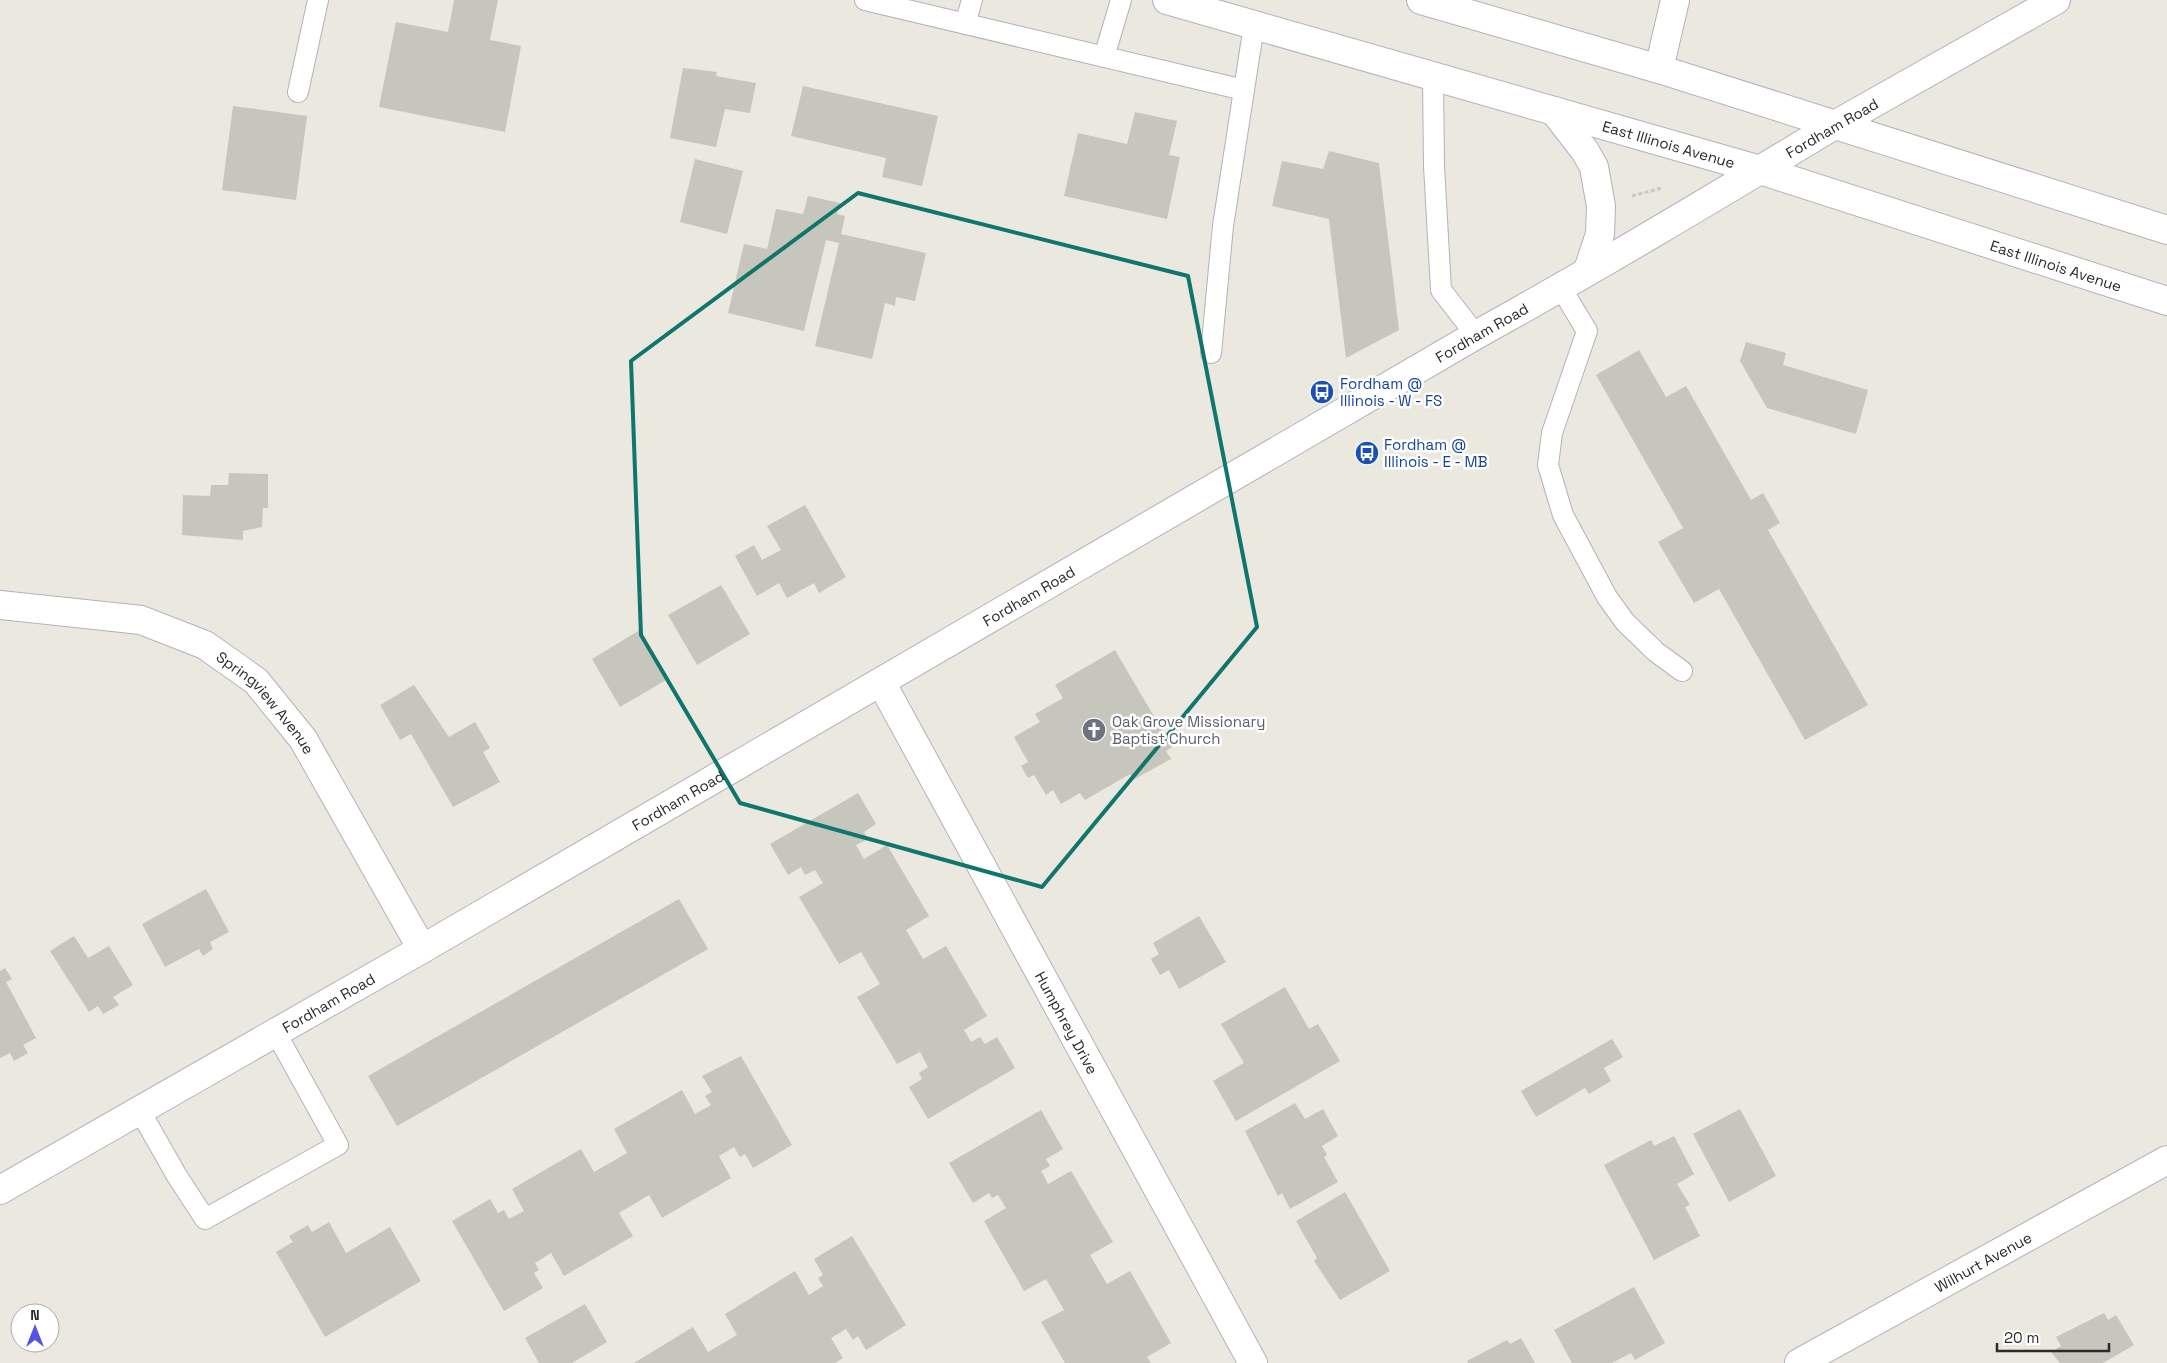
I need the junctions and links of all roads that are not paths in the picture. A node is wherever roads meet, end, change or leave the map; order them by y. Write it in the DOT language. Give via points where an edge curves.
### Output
graph roads {
  1 [pos="318,0"];
  2 [pos="865,0"];
  3 [pos="972,0"];
  4 [pos="1121,0"];
  5 [pos="1167,0"];
  6 [pos="1421,0"];
  7 [pos="1675,0"];
  8 [pos="2056,0"];
  9 [pos="965,24"];
  10 [pos="1254,25"];
  11 [pos="1104,57"];
  12 [pos="1659,69"];
  13 [pos="1433,76"];
  14 [pos="1244,90"];
  15 [pos="298,92"];
  16 [pos="1554,110"];
  17 [pos="1833,126"];
  18 [pos="1760,170"];
  19 [pos="2167,230"];
  20 [pos="1588,270"];
  21 [pos="1561,288"];
  22 [pos="2167,301"];
  23 [pos="1476,335"];
  24 [pos="1211,353"];
  25 [pos="0,605"];
  26 [pos="1682,671"];
  27 [pos="881,682"];
  28 [pos="422,949"];
  29 [pos="276,1032"];
  30 [pos="140,1111"];
  31 [pos="2167,1160"];
  32 [pos="0,1190"];
  33 [pos="1253,1363"];
  34 [pos="1798,1363"];
  1 -- 15 [label="lane"];
  2 -- 9 [label="lane"];
  3 -- 9 [label="lane"];
  4 -- 11 [label="lane"];
  5 -- 10 [label="street, East Illinois Avenue"];
  6 -- 12 [label="street"];
  7 -- 12 [label="street"];
  8 -- 17 [label="street, Fordham Road"];
  9 -- 11 [label="lane"];
  10 -- 13 [label="street, East Illinois Avenue"];
  10 -- 14 [label="lane"];
  11 -- 14 [label="lane"];
  12 -- 17 [label="street"];
  13 -- 16 [label="street, East Illinois Avenue"];
  13 -- 23 [label="lane" via="1440,290"];
  14 -- 24 [label="lane" via="1223,226"];
  16 -- 18 [label="street, East Illinois Avenue"];
  16 -- 20 [label="street" via="1594,168 1601,206 1600,234"];
  17 -- 18 [label="street, Fordham Road"];
  17 -- 19 [label="street"];
  18 -- 20 [label="street, Fordham Road"];
  18 -- 22 [label="street, East Illinois Avenue"];
  20 -- 21 [label="street, Fordham Road"];
  21 -- 23 [label="street, Fordham Road"];
  21 -- 26 [label="lane" via="1587,331 1552,433 1548,465 1563,515 1607,596 1625,622 1656,652"];
  23 -- 27 [label="street, Fordham Road"];
  25 -- 28 [label="street, Springview Avenue" via="141,620 205,645 256,681 303,738"];
  27 -- 28 [label="street, Fordham Road"];
  27 -- 33 [label="street, Humphrey Drive"];
  28 -- 29 [label="street, Fordham Road"];
  29 -- 30 [label="street, Fordham Road"];
  29 -- 30 [label="lane" via="338,1145 205,1219"];
  30 -- 32 [label="street, Fordham Road"];
  31 -- 34 [label="street, Wilhurt Avenue"];
}
